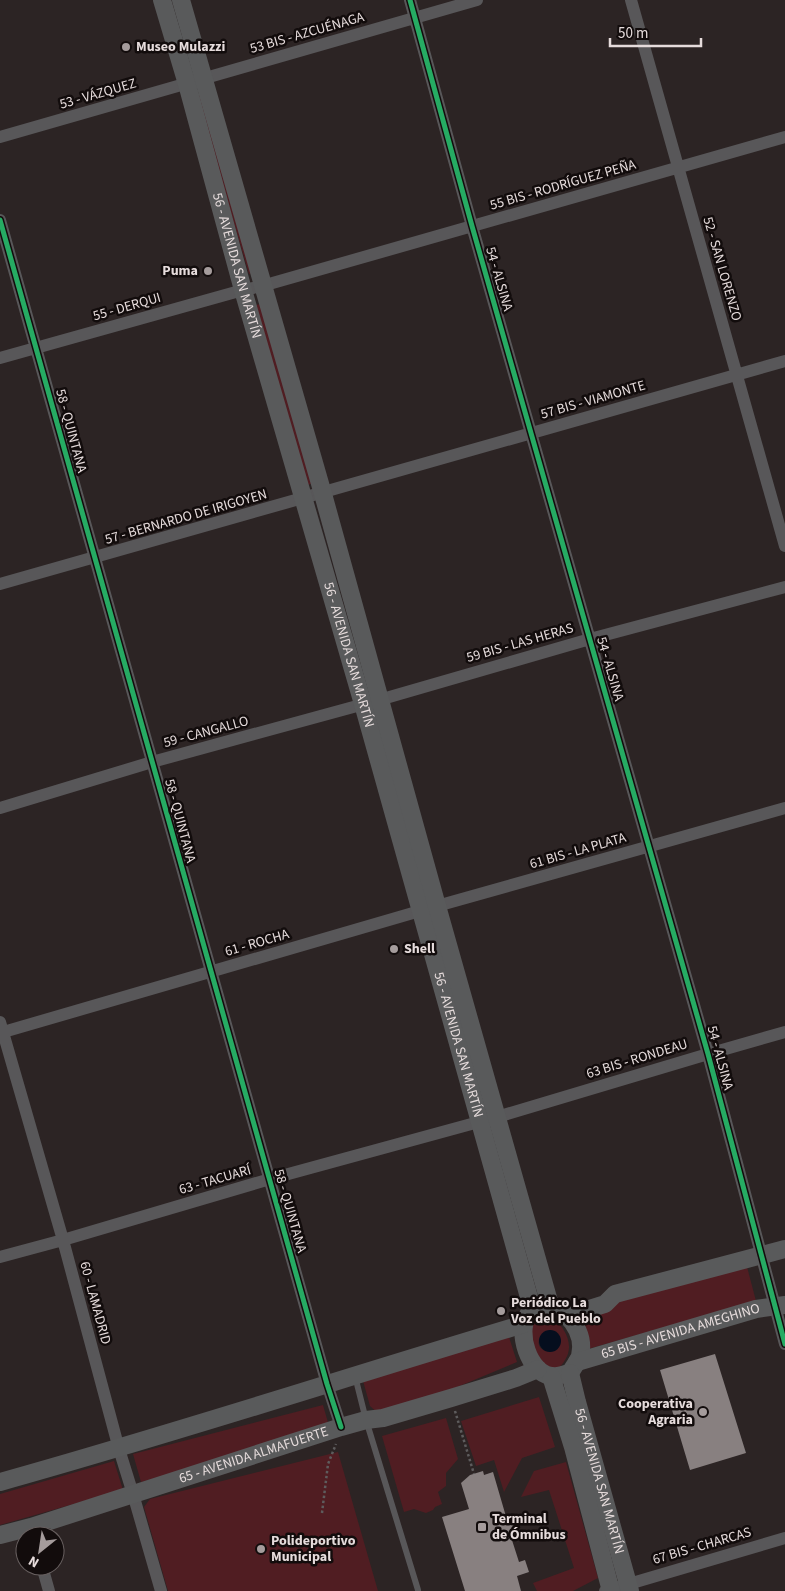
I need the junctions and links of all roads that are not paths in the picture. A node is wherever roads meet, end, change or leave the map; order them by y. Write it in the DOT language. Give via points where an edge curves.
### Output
graph roads {
  1 [pos="162,0"];
  2 [pos="181,0"];
  3 [pos="410,0"];
  4 [pos="477,0"];
  5 [pos="631,0"];
  6 [pos="415,17"];
  7 [pos="204,79"];
  8 [pos="187,84"];
  9 [pos="0,137"];
  10 [pos="785,137"];
  11 [pos="679,168"];
  12 [pos="0,220"];
  13 [pos="472,226"];
  14 [pos="262,286"];
  15 [pos="243,290"];
  16 [pos="36,348"];
  17 [pos="0,358"];
  18 [pos="785,361"];
  19 [pos="736,376"];
  20 [pos="531,433"];
  21 [pos="323,494"];
  22 [pos="304,499"];
  23 [pos="785,546"];
  24 [pos="95,558"];
  25 [pos="0,584"];
  26 [pos="785,587"];
  27 [pos="590,639"];
  28 [pos="371,702"];
  29 [pos="152,762"];
  30 [pos="0,808"];
  31 [pos="785,808"];
  32 [pos="649,847"];
  33 [pos="428,909"];
  34 [pos="210,972"];
  35 [pos="1,1029"];
  36 [pos="785,1032"];
  37 [pos="708,1054"];
  38 [pos="497,1117"];
  39 [pos="480,1122"];
  40 [pos="270,1180"];
  41 [pos="63,1240"];
  42 [pos="785,1248"];
  43 [pos="761,1254"];
  44 [pos="0,1256"];
  45 [pos="780,1306"];
  46 [pos="536,1313"];
  47 [pos="572,1320"];
  48 [pos="785,1344"];
  49 [pos="573,1367"];
  50 [pos="544,1373"];
  51 [pos="355,1375"];
  52 [pos="326,1384"];
  53 [pos="366,1420"];
  54 [pos="337,1428"];
  55 [pos="119,1449"];
  56 [pos="0,1482"];
  57 [pos="134,1494"];
  58 [pos="46,1526"];
  59 [pos="15,1533"];
  60 [pos="0,1535"];
  61 [pos="785,1538"];
  62 [pos="45,1576"];
  63 [pos="630,1588"];
  64 [pos="418,1590"];
  65 [pos="609,1590"];
  66 [pos="49,1591"];
  67 [pos="161,1591"];
  1 -- 8 [label="main road, 56 - AVENIDA SAN MARTÍN"];
  2 -- 7 [label="main road, 56 - AVENIDA SAN MARTÍN"];
  3 -- 6 [label="street, 54 - ALSINA"];
  4 -- 6 [label="street, 53 BIS - AZCUÉNAGA"];
  5 -- 11 [label="street, 52 - SAN LORENZO"];
  6 -- 7 [label="street, 53 BIS - AZCUÉNAGA"];
  6 -- 13 [label="street, 54 - ALSINA"];
  7 -- 8 [label="street, 53 - VÁZQUEZ"];
  7 -- 14 [label="main road, 56 - AVENIDA SAN MARTÍN"];
  8 -- 9 [label="street, 53 - VÁZQUEZ"];
  8 -- 15 [label="main road, 56 - AVENIDA SAN MARTÍN"];
  10 -- 11 [label="street, 55 BIS - RODRÍGUEZ PEÑA"];
  11 -- 13 [label="street, 55 BIS - RODRÍGUEZ PEÑA"];
  11 -- 19 [label="street, 52 - SAN LORENZO"];
  12 -- 16 [label="street, 58 - QUINTANA"];
  13 -- 14 [label="street, 55 BIS - RODRÍGUEZ PEÑA"];
  13 -- 20 [label="street, 54 - ALSINA"];
  14 -- 15 [label="street, 55 - DERQUI"];
  14 -- 21 [label="main road, 56 - AVENIDA SAN MARTÍN"];
  15 -- 16 [label="street, 55 - DERQUI"];
  15 -- 22 [label="main road, 56 - AVENIDA SAN MARTÍN"];
  16 -- 17 [label="street, 55 - DERQUI"];
  16 -- 24 [label="street, 58 - QUINTANA"];
  18 -- 19 [label="street, 57 BIS - VIAMONTE"];
  19 -- 20 [label="street, 57 BIS - VIAMONTE"];
  19 -- 23 [label="street, 52 - SAN LORENZO"];
  20 -- 21 [label="street, 57 BIS - VIAMONTE"];
  20 -- 27 [label="street, 54 - ALSINA"];
  21 -- 22 [label="street, 57 - BERNARDO DE IRIGOYEN"];
  21 -- 28 [label="main road, 56 - AVENIDA SAN MARTÍN"];
  22 -- 24 [label="street, 57 - BERNARDO DE IRIGOYEN"];
  22 -- 28 [label="main road, 56 - AVENIDA SAN MARTÍN"];
  24 -- 25 [label="street, 57 - BERNARDO DE IRIGOYEN"];
  24 -- 29 [label="street, 58 - QUINTANA"];
  26 -- 27 [label="street, 59 BIS - LAS HERAS"];
  27 -- 28 [label="street, 59 BIS - LAS HERAS"];
  27 -- 32 [label="street, 54 - ALSINA"];
  28 -- 29 [label="street, 59 - CANGALLO"];
  28 -- 33 [label="main road, 56 - AVENIDA SAN MARTÍN"];
  29 -- 30 [label="street, 59 - CANGALLO"];
  29 -- 34 [label="street, 58 - QUINTANA"];
  31 -- 32 [label="street, 61 BIS - LA PLATA"];
  32 -- 33 [label="street, 61 BIS - LA PLATA"];
  32 -- 37 [label="street, 54 - ALSINA"];
  33 -- 34 [label="street, 61 - ROCHA"];
  33 -- 38 [label="main road, 56 - AVENIDA SAN MARTÍN"];
  33 -- 39 [label="main road, 56 - AVENIDA SAN MARTÍN"];
  34 -- 35 [label="street, 61 - ROCHA"];
  34 -- 40 [label="street, 58 - QUINTANA"];
  35 -- 41 [label="street, 60 - LAMADRID"];
  36 -- 37 [label="street, 63 BIS - RONDEAU"];
  37 -- 38 [label="street, 63 BIS - RONDEAU"];
  37 -- 43 [label="street, 54 - ALSINA"];
  38 -- 39 [label="street, 63 - TACUARÍ"];
  38 -- 46 [label="main road, 56 - AVENIDA SAN MARTÍN"];
  39 -- 40 [label="street, 63 - TACUARÍ"];
  39 -- 46 [label="main road, 56 - AVENIDA SAN MARTÍN"];
  40 -- 41 [label="street, 63 - TACUARÍ"];
  40 -- 52 [label="street, 58 - QUINTANA"];
  41 -- 44 [label="street, 63 - TACUARÍ"];
  41 -- 55 [label="street, 60 - LAMADRID"];
  42 -- 43 [label="main road"];
  43 -- 45 [label="street, 54 - ALSINA"];
  43 -- 47 [label="main road" via="615,1294 605,1304"];
  45 -- 48 [label="street, 54 - ALSINA"];
  45 -- 49 [label="main road, 65 BIS - AVENIDA AMEGHINO" via="756,1309"];
  46 -- 47 [label="main road" via="562,1311"];
  46 -- 50 [label="main road" via="524,1338 531,1360"];
  46 -- 51 [label="main road"];
  47 -- 49 [label="main road" via="580,1346 580,1356"];
  49 -- 50 [label="main road" via="560,1376"];
  49 -- 63 [label="main road, 56 - AVENIDA SAN MARTÍN" via="577,1402"];
  50 -- 53 [label="main road, 65 - AVENIDA ALMAFUERTE"];
  50 -- 65 [label="main road, 56 - AVENIDA SAN MARTÍN" via="573,1447"];
  51 -- 52 [label="main road"];
  51 -- 53 [label="lane"];
  52 -- 54 [label="street, 58 - QUINTANA"];
  52 -- 55 [label="main road"];
  53 -- 54 [label="main road, 65 - AVENIDA ALMAFUERTE"];
  53 -- 64 [label="lane"];
  54 -- 57 [label="main road, 65 - AVENIDA ALMAFUERTE"];
  55 -- 56 [label="main road"];
  55 -- 57 [label="street, 60 - LAMADRID"];
  57 -- 58 [label="main road, 65 - AVENIDA ALMAFUERTE"];
  57 -- 67 [label="street, 60 - LAMADRID"];
  59 -- 60 [label="main road, 65 - AVENIDA ALMAFUERTE"];
  61 -- 63 [label="street, 67 BIS - CHARCAS"];
  62 -- 66 [label="street"];
  63 -- 65 [label="street, 67 BIS - CHARCAS"];
}
